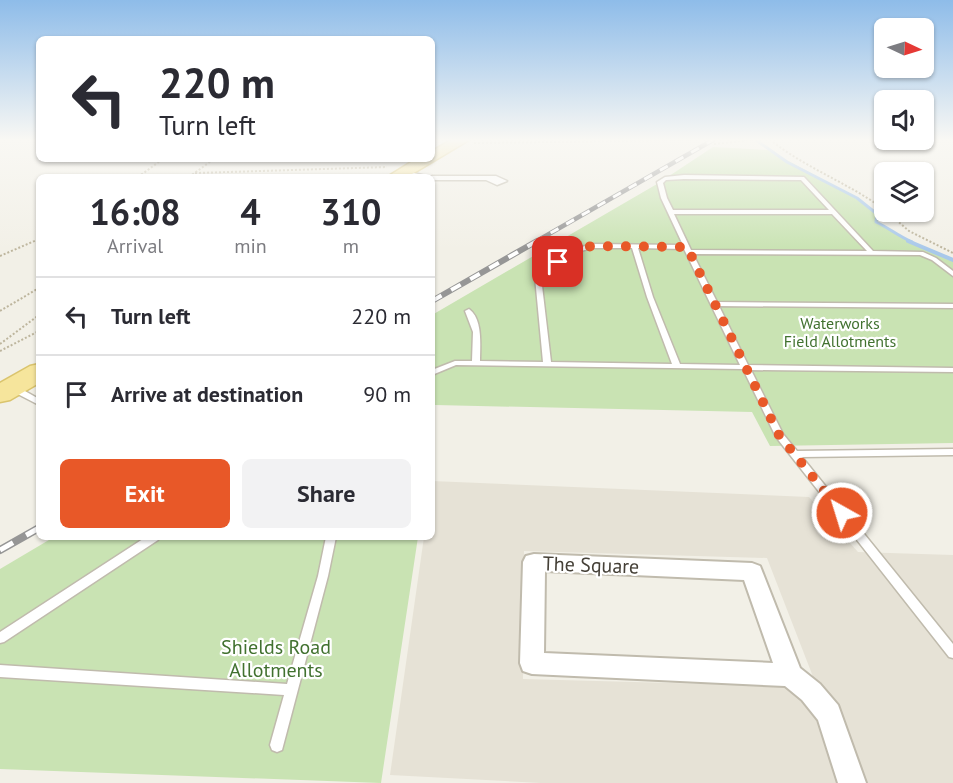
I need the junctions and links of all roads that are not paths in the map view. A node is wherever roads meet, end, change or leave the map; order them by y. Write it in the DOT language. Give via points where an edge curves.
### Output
graph roads {
  1 [pos="435,178"];
  2 [pos="487,178"];
  3 [pos="671,212"];
  4 [pos="833,212"];
  5 [pos="635,247"];
  6 [pos="688,250"];
  7 [pos="871,252"];
  8 [pos="953,274"];
  9 [pos="715,304"];
  10 [pos="953,306"];
  11 [pos="468,311"];
  12 [pos="476,363"];
  13 [pos="547,363"];
  14 [pos="677,366"];
  15 [pos="744,367"];
  16 [pos="953,370"];
  17 [pos="435,372"];
  18 [pos="36,374"];
  19 [pos="6,391"];
  20 [pos="36,401"];
  21 [pos="953,452"];
  22 [pos="794,454"];
  23 [pos="149,540"];
  24 [pos="330,540"];
  25 [pos="0,638"];
  26 [pos="953,653"];
  27 [pos="0,671"];
  28 [pos="790,675"];
  29 [pos="292,690"];
  30 [pos="277,746"];
  31 [pos="852,783"];
  1 -- 2 [label="lane"];
  3 -- 4 [label="lane"];
  3 -- 4 [label="lane" via="660,182 684,177 802,178"];
  3 -- 6 [label="lane"];
  4 -- 7 [label="lane"];
  5 -- 6 [label="lane"];
  5 -- 13 [label="lane" via="581,248 538,277"];
  5 -- 14 [label="lane"];
  6 -- 7 [label="lane"];
  6 -- 9 [label="lane"];
  7 -- 8 [label="lane" via="921,253"];
  9 -- 10 [label="lane"];
  9 -- 15 [label="lane"];
  11 -- 12 [label="lane" via="477,332"];
  12 -- 13 [label="lane"];
  12 -- 17 [label="lane" via="455,363"];
  13 -- 14 [label="lane"];
  14 -- 15 [label="lane"];
  15 -- 16 [label="lane"];
  15 -- 22 [label="lane" via="779,435"];
  18 -- 19 [label="main road"];
  19 -- 20 [label="lane"];
  21 -- 22 [label="lane"];
  22 -- 26 [label="lane"];
  23 -- 25 [label="lane"];
  24 -- 29 [label="lane"];
  27 -- 29 [label="lane"];
  28 -- 28 [label="street, The Square" via="532,663 534,562 752,572"];
  28 -- 31 [label="street, The Square" via="829,714"];
  29 -- 30 [label="lane"];
}
